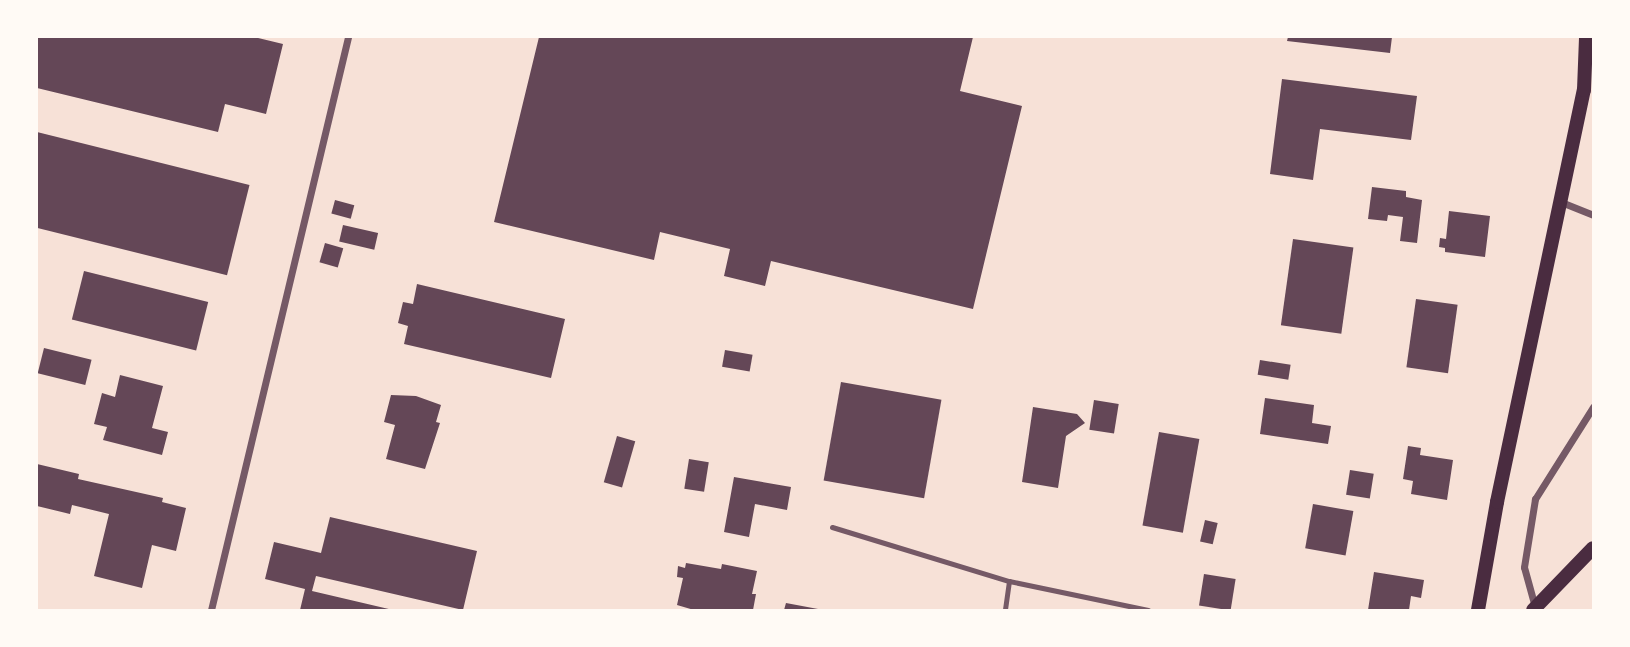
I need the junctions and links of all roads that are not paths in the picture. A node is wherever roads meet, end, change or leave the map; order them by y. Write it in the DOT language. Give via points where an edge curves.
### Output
graph roads {
  1 [pos="348,37"];
  2 [pos="1586,37"];
  3 [pos="1561,202"];
  4 [pos="1593,215"];
  5 [pos="1593,407"];
  6 [pos="832,527"];
  7 [pos="1593,548"];
  8 [pos="1009,581"];
  9 [pos="1534,609"];
  10 [pos="211,610"];
  11 [pos="1005,610"];
  12 [pos="1148,610"];
  13 [pos="1478,610"];
  1 -- 10 [label="street"];
  2 -- 3 [label="main road" via="1584,90"];
  3 -- 4 [label="street"];
  3 -- 13 [label="main road"];
  5 -- 9 [label="street" via="1535,499 1524,568"];
  6 -- 8 [label="lane"];
  7 -- 9 [label="main road"];
  8 -- 11 [label="lane"];
  8 -- 12 [label="lane"];
}
